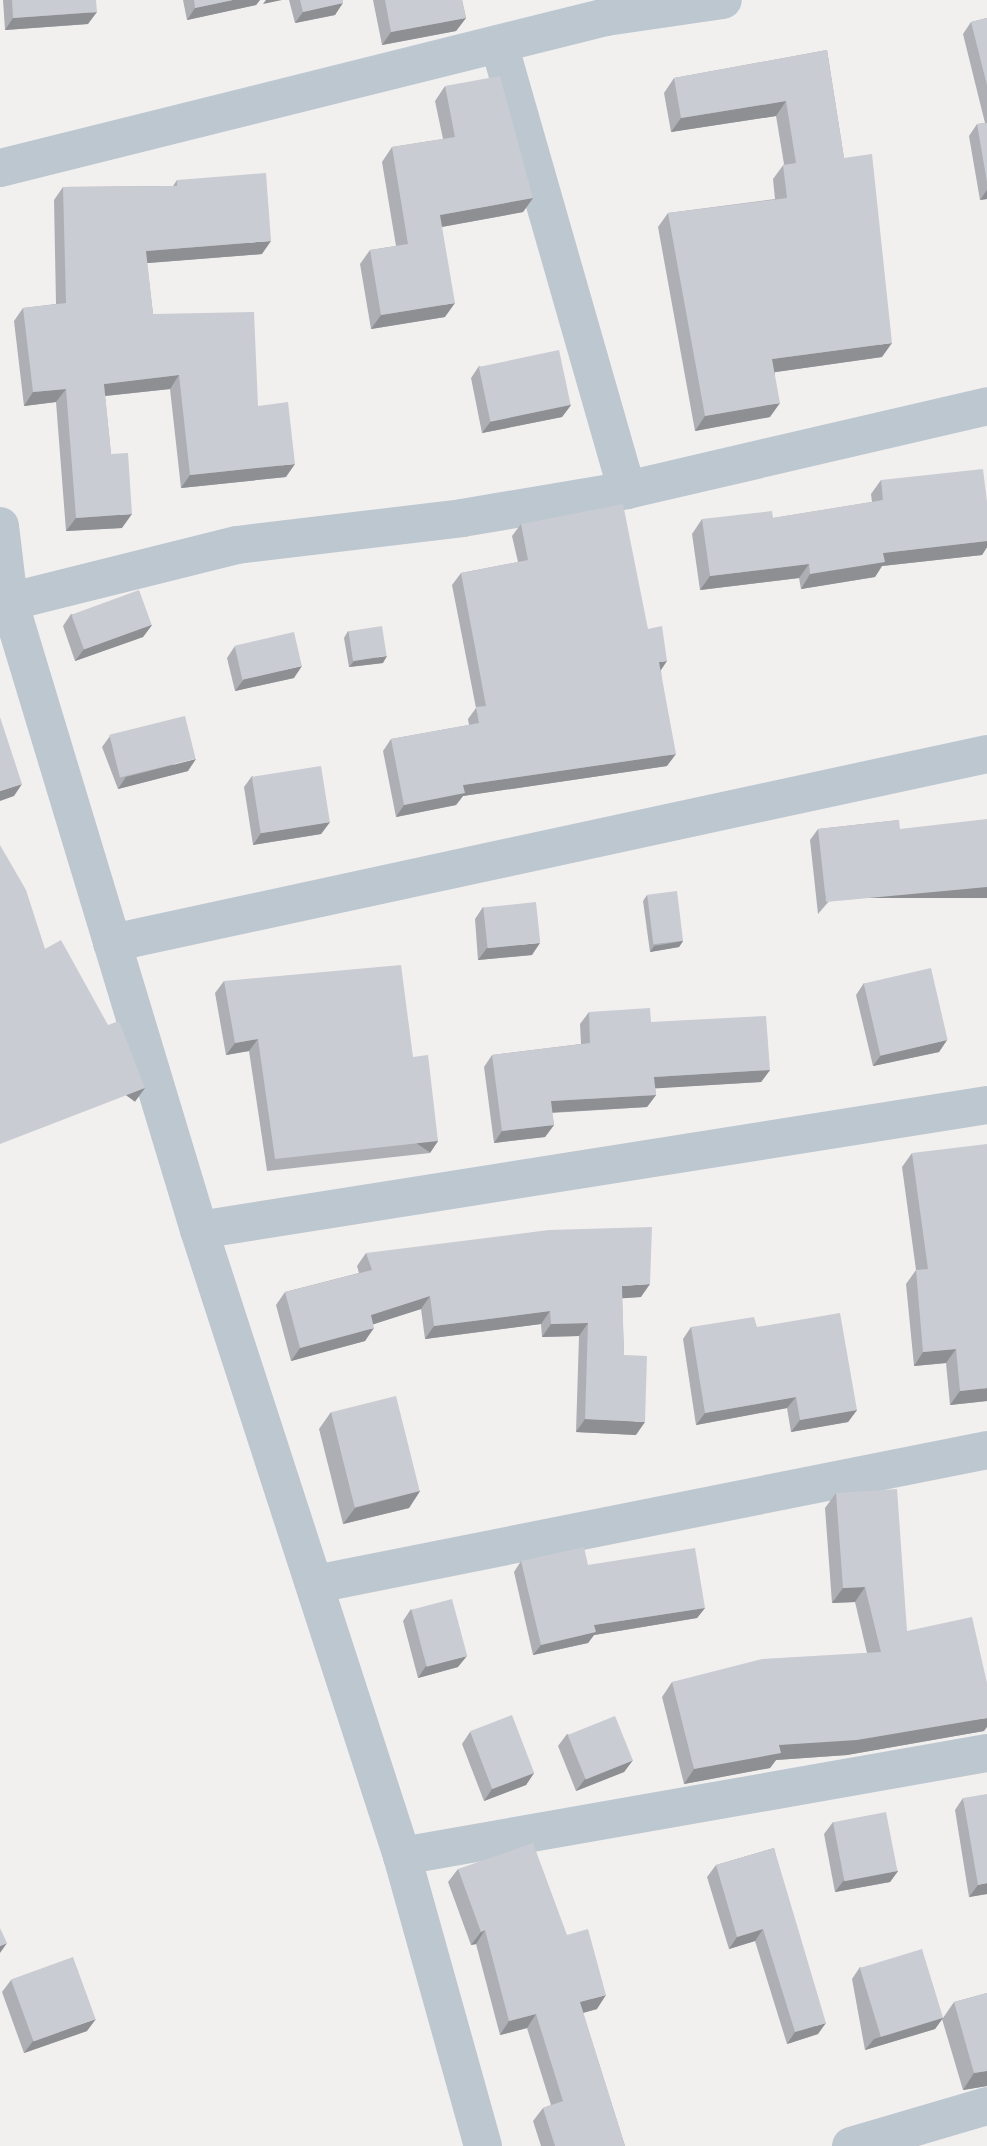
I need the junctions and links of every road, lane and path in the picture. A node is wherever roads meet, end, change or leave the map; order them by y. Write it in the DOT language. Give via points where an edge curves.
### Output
graph roads {
  1 [pos="723,0"];
  2 [pos="499,44"];
  3 [pos="0,169"];
  4 [pos="987,406"];
  5 [pos="627,490"];
  6 [pos="0,526"];
  7 [pos="5,602"];
  8 [pos="987,754"];
  9 [pos="112,943"];
  10 [pos="987,1105"];
  11 [pos="198,1230"];
  12 [pos="987,1450"];
  13 [pos="316,1584"];
  14 [pos="987,1753"];
  15 [pos="402,1856"];
  16 [pos="987,2106"];
  17 [pos="483,2146"];
  18 [pos="851,2146"];
  1 -- 2 [label="street" via="606,18"];
  2 -- 3 [label="street"];
  2 -- 5 [label="street"];
  4 -- 5 [label="street"];
  5 -- 7 [label="street" via="462,518 237,545"];
  6 -- 7 [label="street"];
  7 -- 9 [label="street"];
  8 -- 9 [label="street"];
  9 -- 11 [label="street"];
  10 -- 11 [label="street"];
  11 -- 13 [label="street"];
  12 -- 13 [label="street"];
  13 -- 15 [label="street"];
  14 -- 15 [label="street"];
  15 -- 17 [label="street"];
  16 -- 18 [label="street"];
}
